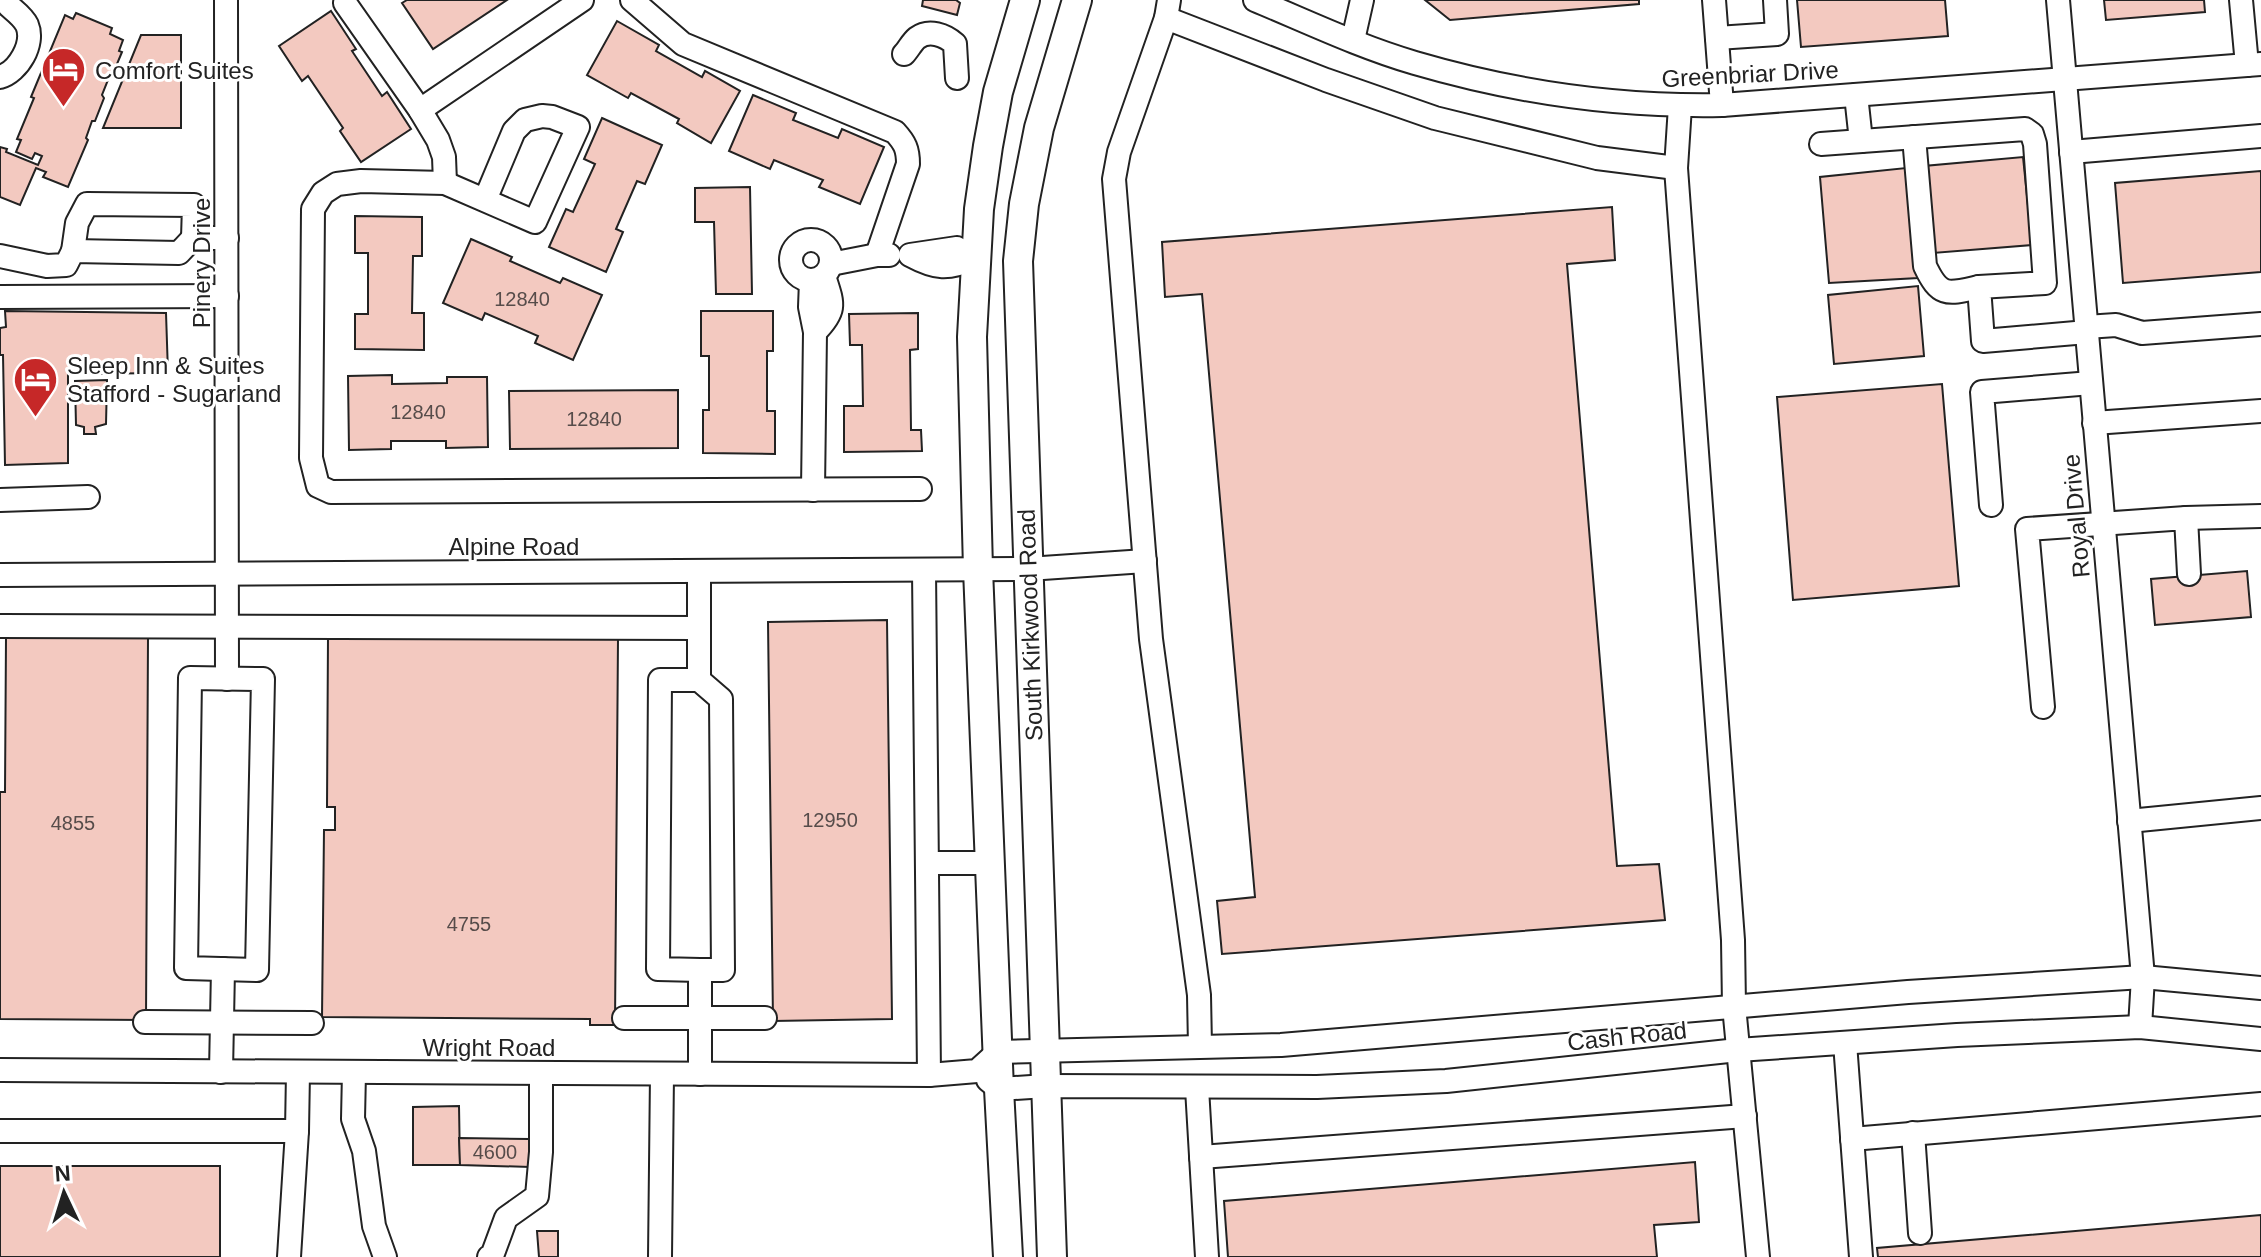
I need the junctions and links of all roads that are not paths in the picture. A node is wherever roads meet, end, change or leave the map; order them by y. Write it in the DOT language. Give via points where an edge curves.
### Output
graph roads {
  1 [pos="226,0"];
  2 [pos="582,0"];
  3 [pos="632,0"];
  4 [pos="1025,0"];
  5 [pos="1077,0"];
  6 [pos="1255,0"];
  7 [pos="1362,0"];
  8 [pos="1714,0"];
  9 [pos="1775,0"];
  10 [pos="2058,0"];
  11 [pos="2241,0"];
  12 [pos="345,3"];
  13 [pos="7,9"];
  14 [pos="1168,9"];
  15 [pos="1717,38"];
  16 [pos="1353,40"];
  17 [pos="904,54"];
  18 [pos="2254,64"];
  19 [pos="0,77"];
  20 [pos="957,78"];
  21 [pos="2065,79"];
  22 [pos="1856,95"];
  23 [pos="1722,105"];
  24 [pos="1680,106"];
  25 [pos="420,110"];
  26 [pos="2261,136"];
  27 [pos="1914,137"];
  28 [pos="1861,141"];
  29 [pos="1821,144"];
  30 [pos="2071,152"];
  31 [pos="1676,168"];
  32 [pos="445,183"];
  33 [pos="485,200"];
  34 [pos="193,238"];
  35 [pos="227,238"];
  36 [pos="73,251"];
  37 [pos="877,255"];
  38 [pos="0,256"];
  39 [pos="975,258"];
  40 [pos="1018,261"];
  41 [pos="1979,287"];
  42 [pos="227,296"];
  43 [pos="0,297"];
  44 [pos="2261,324"];
  45 [pos="2086,330"];
  46 [pos="2091,383"];
  47 [pos="2261,411"];
  48 [pos="2094,423"];
  49 [pos="920,489"];
  50 [pos="813,490"];
  51 [pos="88,497"];
  52 [pos="0,500"];
  53 [pos="1991,505"];
  54 [pos="2261,516"];
  55 [pos="2186,518"];
  56 [pos="2103,523"];
  57 [pos="1145,561"];
  58 [pos="978,569"];
  59 [pos="1028,569"];
  60 [pos="924,570"];
  61 [pos="699,571"];
  62 [pos="228,573"];
  63 [pos="2189,574"];
  64 [pos="0,575"];
  65 [pos="0,626"];
  66 [pos="228,627"];
  67 [pos="699,628"];
  68 [pos="227,679"];
  69 [pos="699,680"];
  70 [pos="2043,707"];
  71 [pos="2261,808"];
  72 [pos="2129,821"];
  73 [pos="927,863"];
  74 [pos="990,863"];
  75 [pos="223,969"];
  76 [pos="700,970"];
  77 [pos="2143,977"];
  78 [pos="2261,988"];
  79 [pos="1734,1006"];
  80 [pos="624,1018"];
  81 [pos="700,1018"];
  82 [pos="765,1018"];
  83 [pos="145,1022"];
  84 [pos="222,1022"];
  85 [pos="312,1023"];
  86 [pos="2140,1027"];
  87 [pos="2261,1039"];
  88 [pos="1845,1043"];
  89 [pos="1200,1046"];
  90 [pos="1044,1049"];
  91 [pos="1738,1050"];
  92 [pos="998,1052"];
  93 [pos="0,1070"];
  94 [pos="977,1071"];
  95 [pos="221,1072"];
  96 [pos="298,1072"];
  97 [pos="354,1072"];
  98 [pos="541,1073"];
  99 [pos="662,1074"];
  100 [pos="700,1074"];
  101 [pos="929,1075"];
  102 [pos="1046,1086"];
  103 [pos="1197,1088"];
  104 [pos="999,1089"];
  105 [pos="2261,1104"];
  106 [pos="1745,1116"];
  107 [pos="0,1131"];
  108 [pos="297,1131"];
  109 [pos="1913,1133"];
  110 [pos="1852,1139"];
  111 [pos="1201,1157"];
  112 [pos="1920,1233"];
  113 [pos="289,1257"];
  114 [pos="385,1257"];
  115 [pos="489,1257"];
  116 [pos="660,1257"];
  117 [pos="1008,1257"];
  118 [pos="1052,1257"];
  119 [pos="1207,1257"];
  120 [pos="1758,1257"];
  121 [pos="1861,1257"];
  1 -- 35 [label="street, Pinery Drive"];
  2 -- 25 [label="street"];
  3 -- 37 [label="street" via="683,44 895,132 904,142 908,164"];
  4 -- 39 [label="main road, South Kirkwood Road" via="995,105"];
  5 -- 40 [label="main road, South Kirkwood Road" via="1039,128"];
  6 -- 16 [label="street, Greenbriar Drive"];
  7 -- 16 [label="street"];
  8 -- 15 [label="street"];
  9 -- 15 [label="street" via="1777,34"];
  10 -- 21 [label="street, Royal Drive"];
  11 -- 18 [label="street"];
  12 -- 25 [label="street"];
  13 -- 19 [label="street" via="23,18 29,42 10,74"];
  14 -- 31 [label="street" via="1326,80 1435,118 1597,158"];
  14 -- 57 [label="street" via="1114,179"];
  15 -- 23 [label="street"];
  16 -- 24 [label="street, Greenbriar Drive" via="1469,77 1607,101"];
  17 -- 20 [label="street" via="927,34 949,39 955,44"];
  18 -- 21 [label="street, Greenbriar Drive"];
  21 -- 22 [label="street, Greenbriar Drive"];
  21 -- 30 [label="street, Royal Drive"];
  22 -- 23 [label="street, Greenbriar Drive"];
  22 -- 28 [label="street"];
  23 -- 24 [label="street, Greenbriar Drive"];
  24 -- 31 [label="street"];
  25 -- 32 [label="street" via="444,157"];
  26 -- 30 [label="street"];
  27 -- 28 [label="street"];
  27 -- 41 [label="street" via="1925,266 1945,292"];
  27 -- 41 [label="street" via="2025,129 2032,134 2045,283"];
  28 -- 29 [label="street"];
  30 -- 45 [label="street, Royal Drive"];
  31 -- 79 [label="street"];
  32 -- 33 [label="street"];
  32 -- 50 [label="street" via="337,184 313,209 311,458 318,486 331,492"];
  33 -- 33 [label="street" via="535,222 578,127 552,117 525,120 514,131"];
  34 -- 35 [label="street"];
  34 -- 36 [label="street" via="179,253"];
  34 -- 36 [label="street" via="194,205 87,204 77,223"];
  35 -- 42 [label="street, Pinery Drive"];
  36 -- 38 [label="street" via="66,265"];
  37 -- 39 [label="street" via="957,248"];
  37 -- 50 [label="street" via="822,273 810,307 815,332"];
  39 -- 40 [label="main road"];
  39 -- 58 [label="main road, South Kirkwood Road"];
  40 -- 59 [label="main road, South Kirkwood Road"];
  41 -- 45 [label="street" via="1983,341"];
  42 -- 43 [label="street"];
  42 -- 62 [label="street, Pinery Drive"];
  44 -- 45 [label="street" via="2142,333 2116,325"];
  45 -- 46 [label="street, Royal Drive"];
  46 -- 48 [label="street, Royal Drive"];
  46 -- 53 [label="street" via="1982,392"];
  47 -- 48 [label="street"];
  48 -- 56 [label="street, Royal Drive"];
  49 -- 50 [label="street"];
  51 -- 52 [label="street"];
  54 -- 55 [label="street"];
  55 -- 56 [label="street"];
  55 -- 63 [label="street"];
  56 -- 70 [label="street" via="2027,529"];
  56 -- 72 [label="street, Royal Drive"];
  57 -- 59 [label="street, Alpine Road"];
  57 -- 89 [label="street" via="1199,995"];
  58 -- 59 [label="street, Alpine Road"];
  58 -- 60 [label="street, Alpine Road"];
  58 -- 74 [label="main road, South Kirkwood Road"];
  59 -- 90 [label="main road, South Kirkwood Road"];
  60 -- 61 [label="street, Alpine Road"];
  60 -- 73 [label="street"];
  61 -- 62 [label="street, Alpine Road"];
  61 -- 67 [label="street"];
  62 -- 64 [label="street, Alpine Road"];
  62 -- 66 [label="street, Pinery Drive"];
  65 -- 66 [label="street"];
  66 -- 67 [label="street"];
  66 -- 68 [label="street, Pinery Drive"];
  67 -- 69 [label="street"];
  68 -- 75 [label="street" via="263,679 263,695 257,970"];
  68 -- 75 [label="street" via="190,678 186,968"];
  69 -- 76 [label="street" via="721,699 723,954 723,970"];
  69 -- 76 [label="street" via="660,680 658,969"];
  71 -- 72 [label="street"];
  72 -- 77 [label="street, Royal Drive"];
  73 -- 74 [label="street"];
  73 -- 101 [label="street"];
  74 -- 92 [label="main road, South Kirkwood Road"];
  75 -- 84 [label="street"];
  76 -- 81 [label="street"];
  77 -- 78 [label="street, Cash Road"];
  77 -- 79 [label="street, Cash Road"];
  77 -- 86 [label="street, Royal Drive"];
  79 -- 89 [label="street, Cash Road" via="1281,1045"];
  79 -- 91 [label="street"];
  80 -- 81 [label="street"];
  81 -- 82 [label="street"];
  81 -- 100 [label="street"];
  83 -- 84 [label="street"];
  84 -- 85 [label="street"];
  84 -- 95 [label="street"];
  86 -- 87 [label="street, Cash Road"];
  86 -- 88 [label="street, Cash Road"];
  88 -- 91 [label="street, Cash Road"];
  88 -- 110 [label="street"];
  89 -- 90 [label="street, Cash Road"];
  90 -- 92 [label="street"];
  90 -- 102 [label="main road, South Kirkwood Road"];
  91 -- 103 [label="street, Cash Road" via="1446,1081"];
  91 -- 106 [label="street"];
  92 -- 94 [label="street"];
  92 -- 104 [label="main road, South Kirkwood Road"];
  93 -- 95 [label="street, Wright Road"];
  94 -- 101 [label="street, Wright Road"];
  94 -- 104 [label="street"];
  95 -- 96 [label="street, Wright Road"];
  96 -- 97 [label="street, Wright Road"];
  96 -- 108 [label="street"];
  97 -- 98 [label="street, Wright Road"];
  97 -- 114 [label="street" via="353,1119"];
  98 -- 99 [label="street, Wright Road"];
  98 -- 115 [label="street" via="537,1196 506,1218"];
  99 -- 100 [label="street, Wright Road"];
  99 -- 116 [label="street"];
  100 -- 101 [label="street, Wright Road"];
  102 -- 103 [label="street, Cash Road"];
  102 -- 104 [label="street, Cash Road"];
  102 -- 118 [label="main road, South Kirkwood Road"];
  103 -- 111 [label="street"];
  104 -- 117 [label="main road, South Kirkwood Road"];
  105 -- 109 [label="street"];
  106 -- 111 [label="street"];
  106 -- 120 [label="street"];
  107 -- 108 [label="street"];
  108 -- 113 [label="street"];
  109 -- 110 [label="street"];
  109 -- 112 [label="street"];
  110 -- 121 [label="street"];
  111 -- 119 [label="street"];
}
